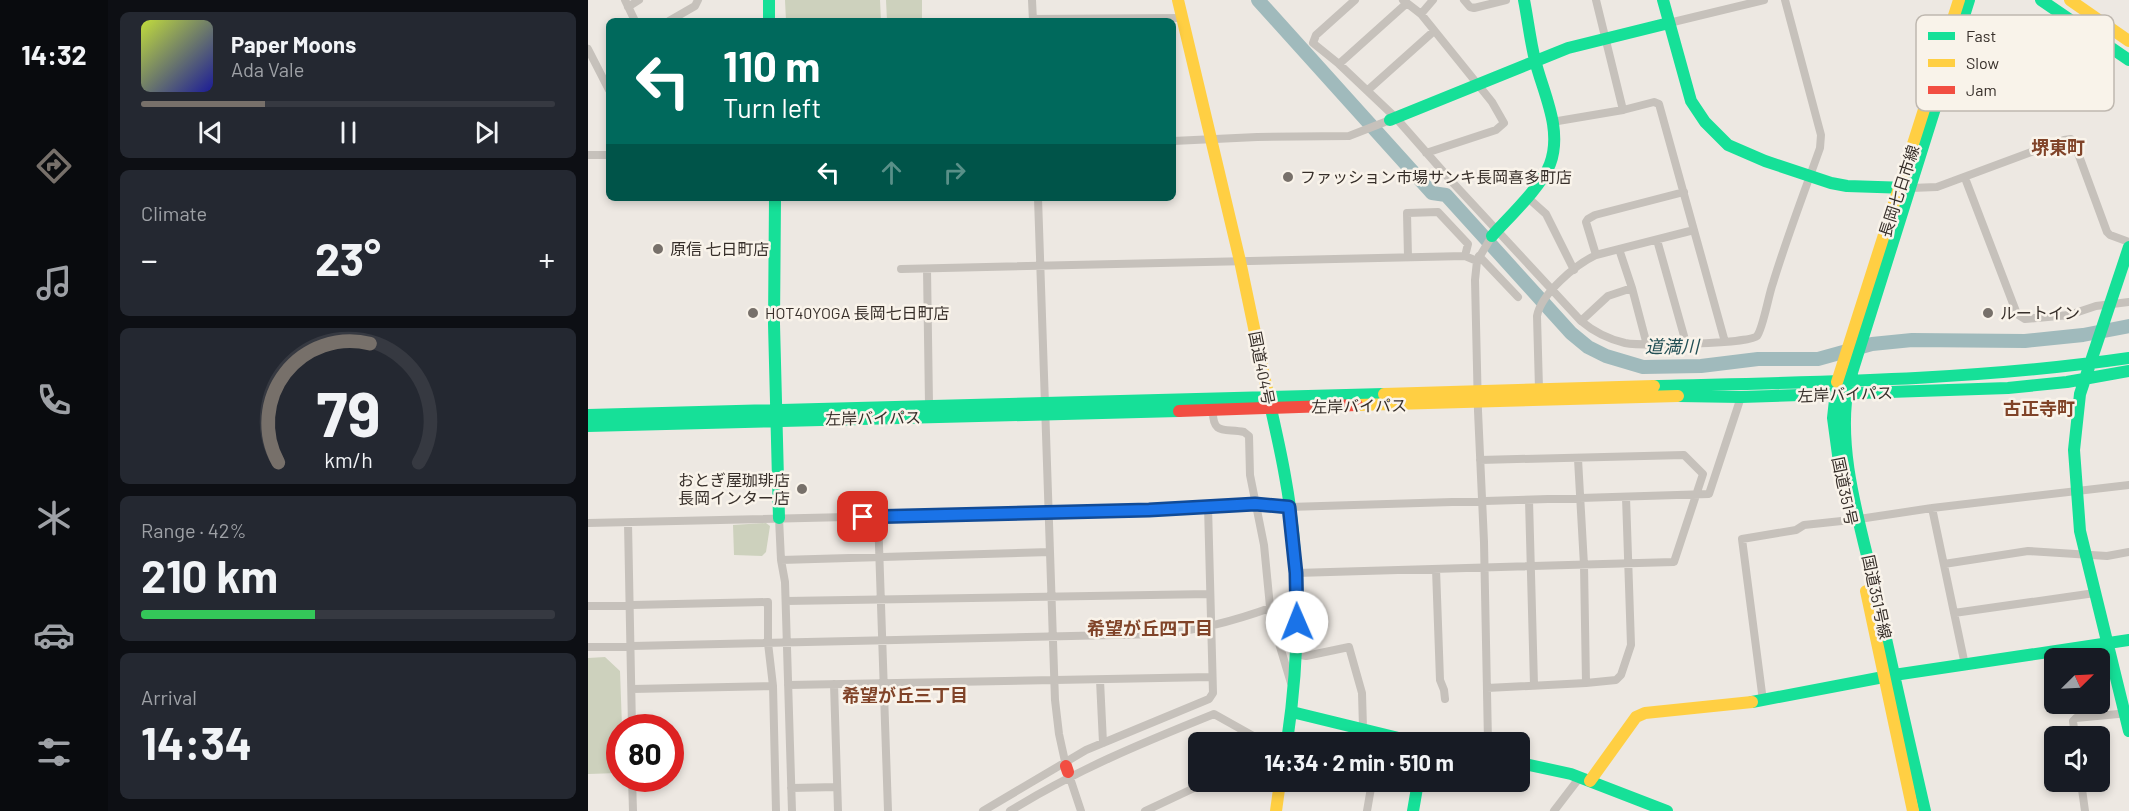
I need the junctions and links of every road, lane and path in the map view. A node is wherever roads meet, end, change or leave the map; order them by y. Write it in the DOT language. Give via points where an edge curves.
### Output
graph roads {
  1 [pos="639,0"];
  2 [pos="698,0"];
  3 [pos="769,0"];
  4 [pos="1032,0"];
  5 [pos="1178,0"];
  6 [pos="1355,0"];
  7 [pos="1433,0"];
  8 [pos="1464,0"];
  9 [pos="1506,0"];
  10 [pos="1524,0"];
  11 [pos="1596,0"];
  12 [pos="1663,0"];
  13 [pos="1764,0"];
  14 [pos="1785,0"];
  15 [pos="1959,0"];
  16 [pos="1969,0"];
  17 [pos="2041,0"];
  18 [pos="2070,0"];
  19 [pos="1405,2"];
  20 [pos="626,4"];
  21 [pos="1421,14"];
  22 [pos="1955,15"];
  23 [pos="1964,15"];
  24 [pos="2063,15"];
  25 [pos="2092,15"];
  26 [pos="633,18"];
  27 [pos="674,18"];
  28 [pos="770,18"];
  29 [pos="1033,18"];
  30 [pos="1176,18"];
  31 [pos="1182,18"];
  32 [pos="1669,24"];
  33 [pos="1434,31"];
  34 [pos="2114,31"];
  35 [pos="1607,39"];
  36 [pos="2129,41"];
  37 [pos="588,49"];
  38 [pos="2114,50"];
  39 [pos="2129,60"];
  40 [pos="1535,61"];
  41 [pos="1339,63"];
  42 [pos="606,84"];
  43 [pos="1477,84"];
  44 [pos="1368,90"];
  45 [pos="1623,110"];
  46 [pos="1927,111"];
  47 [pos="1931,111"];
  48 [pos="1393,119"];
  49 [pos="1552,122"];
  50 [pos="1212,140"];
  51 [pos="1176,141"];
  52 [pos="1426,153"];
  53 [pos="588,155"];
  54 [pos="606,155"];
  55 [pos="1810,178"];
  56 [pos="1965,178"];
  57 [pos="1905,188"];
  58 [pos="1684,192"];
  59 [pos="1527,197"];
  60 [pos="775,201"];
  61 [pos="1038,201"];
  62 [pos="1694,230"];
  63 [pos="1494,232"];
  64 [pos="1657,240"];
  65 [pos="2129,242"];
  66 [pos="2129,247"];
  67 [pos="1619,249"];
  68 [pos="1596,255"];
  69 [pos="1465,256"];
  70 [pos="1408,257"];
  71 [pos="1479,257"];
  72 [pos="1240,261"];
  73 [pos="1040,267"];
  74 [pos="902,269"];
  75 [pos="927,269"];
  76 [pos="1574,270"];
  77 [pos="1632,288"];
  78 [pos="1551,291"];
  79 [pos="1518,297"];
  80 [pos="2129,302"];
  81 [pos="2109,305"];
  82 [pos="1581,321"];
  83 [pos="1725,342"];
  84 [pos="1686,343"];
  85 [pos="1647,345"];
  86 [pos="2129,358"];
  87 [pos="1848,362"];
  88 [pos="2090,365"];
  89 [pos="2129,371"];
  90 [pos="2085,379"];
  91 [pos="1841,388"];
  92 [pos="1539,389"];
  93 [pos="1478,397"];
  94 [pos="1740,400"];
  95 [pos="1269,402"];
  96 [pos="929,404"];
  97 [pos="1045,409"];
  98 [pos="1213,410"];
  99 [pos="588,415"];
  100 [pos="776,416"];
  101 [pos="588,426"];
  102 [pos="1578,459"];
  103 [pos="1480,460"];
  104 [pos="2129,485"];
  105 [pos="2076,490"];
  106 [pos="1695,495"];
  107 [pos="1626,497"];
  108 [pos="1580,498"];
  109 [pos="1528,500"];
  110 [pos="1482,501"];
  111 [pos="1255,504"];
  112 [pos="1208,506"];
  113 [pos="1289,507"];
  114 [pos="1932,508"];
  115 [pos="1049,513"];
  116 [pos="878,516"];
  117 [pos="779,518"];
  118 [pos="1855,520"];
  119 [pos="588,523"];
  120 [pos="628,523"];
  121 [pos="1050,552"];
  122 [pos="2129,552"];
  123 [pos="2085,555"];
  124 [pos="880,556"];
  125 [pos="781,560"];
  126 [pos="1628,563"];
  127 [pos="1944,564"];
  128 [pos="1584,565"];
  129 [pos="1484,567"];
  130 [pos="1531,567"];
  131 [pos="1436,569"];
  132 [pos="1296,573"];
  133 [pos="2095,593"];
  134 [pos="1210,594"];
  135 [pos="1052,597"];
  136 [pos="1296,598"];
  137 [pos="881,599"];
  138 [pos="786,600"];
  139 [pos="630,605"];
  140 [pos="588,606"];
  141 [pos="1270,609"];
  142 [pos="1954,613"];
  143 [pos="1212,626"];
  144 [pos="1053,638"];
  145 [pos="2129,640"];
  146 [pos="882,641"];
  147 [pos="768,643"];
  148 [pos="787,643"];
  149 [pos="2108,644"];
  150 [pos="631,646"];
  151 [pos="588,647"];
  152 [pos="1295,654"];
  153 [pos="1965,665"];
  154 [pos="1889,676"];
  155 [pos="1212,677"];
  156 [pos="1100,680"];
  157 [pos="1054,681"];
  158 [pos="1586,683"];
  159 [pos="834,684"];
  160 [pos="884,684"];
  161 [pos="788,685"];
  162 [pos="1534,685"];
  163 [pos="772,686"];
  164 [pos="1487,688"];
  165 [pos="632,689"];
  166 [pos="1292,689"];
  167 [pos="1445,699"];
  168 [pos="1763,700"];
  169 [pos="1292,712"];
  170 [pos="2127,712"];
  171 [pos="632,714"];
  172 [pos="2074,726"];
  173 [pos="1363,728"];
  174 [pos="2129,731"];
  175 [pos="1246,732"];
  176 [pos="1289,732"];
  177 [pos="1370,732"];
  178 [pos="1488,732"];
  179 [pos="1103,743"];
  180 [pos="1530,765"];
  181 [pos="1067,769"];
  182 [pos="1585,779"];
  183 [pos="837,787"];
  184 [pos="790,788"];
  185 [pos="1188,791"];
  186 [pos="632,792"];
  187 [pos="1279,792"];
  188 [pos="1370,792"];
  189 [pos="1416,792"];
  190 [pos="2082,792"];
  191 [pos="633,811"];
  192 [pos="776,811"];
  193 [pos="792,811"];
  194 [pos="838,811"];
  195 [pos="888,811"];
  196 [pos="983,811"];
  197 [pos="1010,811"];
  198 [pos="1081,811"];
  199 [pos="1145,811"];
  200 [pos="1276,811"];
  201 [pos="1367,811"];
  202 [pos="1413,811"];
  203 [pos="1554,811"];
  204 [pos="1667,811"];
  205 [pos="1913,811"];
  206 [pos="1925,811"];
  207 [pos="2085,811"];
  1 -- 20 [label="street"];
  2 -- 27 [label="street"];
  3 -- 28 [label="main road"];
  4 -- 29 [label="street"];
  5 -- 31 [label="main road, 国道404号"];
  6 -- 41 [label="street" via="1313,39"];
  7 -- 21 [label="street"];
  8 -- 9 [label="street" via="1474,8"];
  10 -- 40 [label="main road"];
  11 -- 35 [label="street"];
  12 -- 32 [label="main road"];
  13 -- 32 [label="street"];
  14 -- 55 [label="street" via="1821,135"];
  15 -- 22 [label="main road, 長岡七日市線"];
  16 -- 23 [label="main road, 長岡七日市線"];
  17 -- 24 [label="main road"];
  18 -- 25 [label="main road"];
  19 -- 21 [label="street"];
  19 -- 41 [label="street"];
  20 -- 26 [label="street"];
  21 -- 33 [label="street"];
  30 -- 31 [label="street"];
  31 -- 50 [label="main road, 国道404号"];
  32 -- 35 [label="main road"];
  32 -- 55 [label="main road" via="1691,101 1712,130 1736,150"];
  33 -- 43 [label="street"];
  33 -- 44 [label="street"];
  34 -- 36 [label="main road"];
  35 -- 40 [label="main road"];
  35 -- 45 [label="street"];
  37 -- 42 [label="street"];
  38 -- 39 [label="main road"];
  40 -- 43 [label="main road"];
  40 -- 49 [label="main road"];
  41 -- 44 [label="street"];
  43 -- 48 [label="main road"];
  43 -- 52 [label="street" via="1498,110 1502,126"];
  44 -- 48 [label="street"];
  45 -- 49 [label="street"];
  45 -- 58 [label="street" via="1659,104"];
  46 -- 57 [label="main road, 長岡七日市線"];
  47 -- 57 [label="main road, 長岡七日市線"];
  48 -- 50 [label="street" via="1349,136"];
  48 -- 52 [label="street"];
  49 -- 59 [label="main road" via="1553,159"];
  50 -- 51 [label="street"];
  50 -- 72 [label="main road, 国道404号"];
  52 -- 63 [label="street"];
  53 -- 54 [label="street"];
  55 -- 57 [label="main road" via="1847,186"];
  55 -- 83 [label="street" via="1757,336"];
  56 -- 57 [label="street" via="1937,188"];
  56 -- 65 [label="street" via="2071,139 2107,232"];
  56 -- 81 [label="street" via="2017,314 2025,319 2069,315"];
  57 -- 87 [label="main road, 長岡七日市線" via="1864,332"];
  57 -- 87 [label="main road, 長岡七日市線" via="1851,334"];
  58 -- 62 [label="street"];
  58 -- 68 [label="street" via="1590,217 1587,222"];
  59 -- 63 [label="main road"];
  59 -- 76 [label="street" via="1546,214"];
  60 -- 100 [label="main road"];
  61 -- 73 [label="street"];
  62 -- 64 [label="street"];
  62 -- 83 [label="street"];
  63 -- 71 [label="street"];
  63 -- 78 [label="street"];
  64 -- 67 [label="street"];
  64 -- 84 [label="street"];
  66 -- 81 [label="main road"];
  67 -- 68 [label="street"];
  67 -- 77 [label="street"];
  68 -- 76 [label="street"];
  69 -- 70 [label="street"];
  69 -- 70 [label="street" via="1468,244 1438,212 1407,213"];
  69 -- 71 [label="street"];
  70 -- 72 [label="street"];
  71 -- 79 [label="street"];
  71 -- 93 [label="street" via="1475,280"];
  72 -- 73 [label="street"];
  72 -- 95 [label="main road, 国道404号"];
  73 -- 75 [label="street"];
  73 -- 97 [label="street"];
  74 -- 75 [label="street"];
  75 -- 96 [label="street"];
  76 -- 78 [label="street"];
  77 -- 82 [label="street" via="1608,296"];
  77 -- 85 [label="street"];
  78 -- 82 [label="street"];
  78 -- 92 [label="street" via="1537,316"];
  80 -- 81 [label="street"];
  81 -- 88 [label="main road"];
  82 -- 85 [label="street" via="1607,338"];
  83 -- 84 [label="street"];
  84 -- 85 [label="street"];
  86 -- 88 [label="main road, 左岸バイパス"];
  87 -- 91 [label="main road, 長岡七日市線"];
  88 -- 90 [label="main road"];
  88 -- 91 [label="main road, 左岸バイパス"];
  89 -- 90 [label="main road, 左岸バイパス"];
  90 -- 91 [label="main road, 左岸バイパス" via="2008,388"];
  90 -- 105 [label="main road" via="2075,430"];
  91 -- 92 [label="main road, 左岸バイパス"];
  91 -- 93 [label="main road, 左岸バイパス" via="1661,396"];
  91 -- 118 [label="main road, 国道351号" via="1834,438"];
  92 -- 93 [label="main road, 左岸バイパス"];
  93 -- 95 [label="main road, 左岸バイパス"];
  93 -- 103 [label="street"];
  94 -- 106 [label="street" via="1709,494"];
  95 -- 97 [label="main road, 左岸バイパス" via="1104,400"];
  95 -- 98 [label="main road, 左岸バイパス"];
  95 -- 113 [label="main road, 国道404号"];
  96 -- 97 [label="main road, 左岸バイパス"];
  96 -- 100 [label="main road, 左岸バイパス"];
  97 -- 98 [label="main road, 左岸バイパス"];
  97 -- 100 [label="main road, 左岸バイパス"];
  97 -- 115 [label="street"];
  98 -- 111 [label="street" via="1216,428 1249,436"];
  99 -- 100 [label="main road, 左岸バイパス"];
  100 -- 101 [label="main road, 左岸バイパス"];
  100 -- 117 [label="main road"];
  102 -- 103 [label="street"];
  102 -- 106 [label="street" via="1684,456 1703,474"];
  102 -- 108 [label="street"];
  103 -- 110 [label="street"];
  104 -- 105 [label="street"];
  105 -- 114 [label="street"];
  105 -- 123 [label="main road"];
  106 -- 107 [label="street"];
  106 -- 126 [label="street" via="1674,562"];
  107 -- 108 [label="street"];
  107 -- 126 [label="street"];
  108 -- 109 [label="street"];
  108 -- 128 [label="street"];
  109 -- 110 [label="street"];
  109 -- 130 [label="street"];
  110 -- 113 [label="street"];
  110 -- 129 [label="street"];
  111 -- 112 [label="street"];
  111 -- 113 [label="street"];
  111 -- 141 [label="street" via="1264,545"];
  112 -- 115 [label="street"];
  112 -- 134 [label="street"];
  113 -- 132 [label="main road, 国道404号"];
  114 -- 118 [label="street"];
  114 -- 127 [label="street"];
  115 -- 116 [label="street"];
  115 -- 121 [label="street"];
  116 -- 117 [label="street"];
  116 -- 124 [label="street"];
  117 -- 120 [label="street"];
  117 -- 125 [label="street"];
  118 -- 154 [label="main road, 国道351号"];
  118 -- 168 [label="street" via="1804,525 1796,530 1742,539"];
  119 -- 120 [label="street"];
  120 -- 139 [label="street"];
  121 -- 124 [label="street"];
  121 -- 135 [label="street"];
  122 -- 123 [label="street"];
  123 -- 127 [label="street" via="2028,551"];
  123 -- 133 [label="main road"];
  124 -- 125 [label="street"];
  124 -- 137 [label="street"];
  125 -- 138 [label="street"];
  126 -- 128 [label="street"];
  126 -- 158 [label="street" via="1630,652 1616,680"];
  127 -- 142 [label="street"];
  128 -- 130 [label="street"];
  128 -- 158 [label="street"];
  129 -- 130 [label="street"];
  129 -- 131 [label="street"];
  129 -- 164 [label="street"];
  130 -- 162 [label="street"];
  131 -- 132 [label="street"];
  131 -- 167 [label="street" via="1440,680"];
  132 -- 136 [label="main road, 国道404号"];
  133 -- 142 [label="street"];
  133 -- 149 [label="main road"];
  134 -- 135 [label="street"];
  134 -- 143 [label="street"];
  135 -- 137 [label="street"];
  135 -- 144 [label="street"];
  136 -- 141 [label="street"];
  136 -- 152 [label="main road, 国道404号"];
  137 -- 138 [label="street"];
  137 -- 146 [label="street"];
  138 -- 148 [label="street"];
  139 -- 140 [label="street"];
  139 -- 147 [label="street" via="768,602"];
  139 -- 150 [label="street"];
  141 -- 143 [label="street"];
  141 -- 166 [label="street"];
  142 -- 153 [label="street"];
  143 -- 144 [label="street" via="1159,634"];
  143 -- 155 [label="street"];
  144 -- 146 [label="street"];
  144 -- 157 [label="street"];
  145 -- 149 [label="main road"];
  146 -- 148 [label="street"];
  146 -- 160 [label="street"];
  147 -- 148 [label="street"];
  147 -- 150 [label="street"];
  147 -- 163 [label="street"];
  148 -- 161 [label="street"];
  149 -- 153 [label="main road"];
  149 -- 170 [label="main road"];
  150 -- 151 [label="street"];
  150 -- 165 [label="street"];
  152 -- 166 [label="main road, 国道404号"];
  152 -- 173 [label="street" via="1306,656 1349,647 1362,693"];
  153 -- 154 [label="main road"];
  154 -- 168 [label="main road"];
  154 -- 205 [label="main road, 国道351号"];
  154 -- 206 [label="main road"];
  155 -- 156 [label="street"];
  155 -- 179 [label="street" via="1213,693 1209,699"];
  156 -- 157 [label="street"];
  156 -- 179 [label="street"];
  157 -- 160 [label="street"];
  157 -- 181 [label="street"];
  158 -- 162 [label="street"];
  159 -- 160 [label="street"];
  159 -- 161 [label="street"];
  159 -- 183 [label="street"];
  160 -- 195 [label="street"];
  161 -- 184 [label="street"];
  162 -- 164 [label="street"];
  163 -- 165 [label="street"];
  163 -- 192 [label="street"];
  164 -- 178 [label="street"];
  165 -- 171 [label="street"];
  166 -- 169 [label="main road, 国道404号"];
  168 -- 182 [label="main road" via="1645,713 1636,717"];
  169 -- 173 [label="main road"];
  169 -- 176 [label="main road, 国道404号"];
  170 -- 172 [label="street" via="2076,718"];
  170 -- 174 [label="main road"];
  173 -- 177 [label="main road"];
  175 -- 181 [label="street" via="1214,714 1106,758"];
  179 -- 181 [label="street"];
  180 -- 182 [label="main road"];
  181 -- 196 [label="street"];
  181 -- 197 [label="street"];
  181 -- 198 [label="street"];
  182 -- 203 [label="street"];
  182 -- 204 [label="main road"];
  183 -- 184 [label="street"];
  183 -- 194 [label="street"];
  184 -- 193 [label="street"];
  185 -- 199 [label="street"];
  186 -- 191 [label="street"];
  187 -- 200 [label="main road"];
  188 -- 201 [label="street"];
  189 -- 202 [label="main road"];
  190 -- 207 [label="street"];
}
